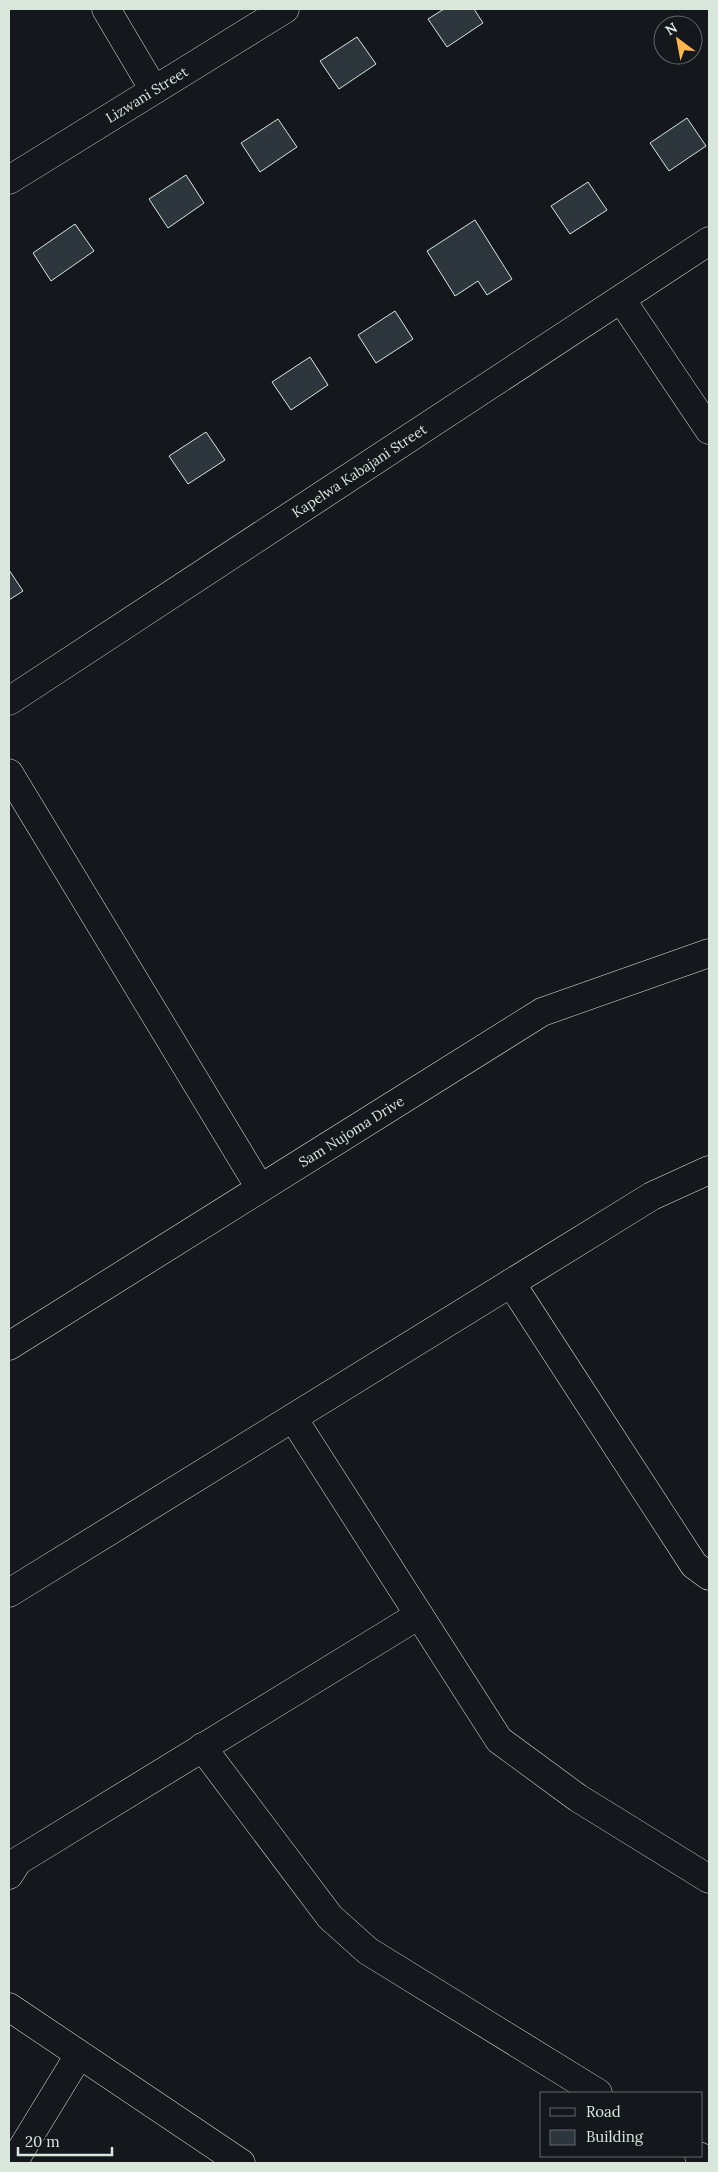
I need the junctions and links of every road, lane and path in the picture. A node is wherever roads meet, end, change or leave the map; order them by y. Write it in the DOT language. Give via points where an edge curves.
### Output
graph roads {
  1 [pos="106,9"];
  2 [pos="285,9"];
  3 [pos="154,90"];
  4 [pos="9,180"];
  5 [pos="709,241"];
  6 [pos="621,300"];
  7 [pos="709,430"];
  8 [pos="9,701"];
  9 [pos="9,773"];
  10 [pos="709,952"];
  11 [pos="709,1170"];
  12 [pos="260,1188"];
  13 [pos="511,1283"];
  14 [pos="9,1346"];
  15 [pos="293,1418"];
  16 [pos="709,1576"];
  17 [pos="9,1593"];
  18 [pos="419,1615"];
  19 [pos="202,1747"];
  20 [pos="9,1874"];
  21 [pos="709,1879"];
  22 [pos="9,2007"];
  23 [pos="80,2055"];
  24 [pos="596,2092"];
  25 [pos="13,2163"];
  26 [pos="241,2163"];
  1 -- 3 [label="street"];
  2 -- 3 [label="street, Lizwani Street"];
  3 -- 4 [label="street, Lizwani Street"];
  5 -- 6 [label="street, Kapelwa Kabajani Street"];
  6 -- 7 [label="street"];
  6 -- 8 [label="street, Kapelwa Kabajani Street"];
  9 -- 12 [label="street"];
  10 -- 12 [label="street, Sam Nujoma Drive" via="542,1012"];
  11 -- 13 [label="street" via="652,1196"];
  12 -- 14 [label="street, Sam Nujoma Drive"];
  13 -- 15 [label="street"];
  13 -- 16 [label="street" via="694,1565"];
  15 -- 17 [label="street"];
  15 -- 18 [label="street"];
  18 -- 19 [label="street"];
  18 -- 21 [label="street" via="499,1740 578,1798"];
  19 -- 20 [label="street" via="18,1861"];
  19 -- 24 [label="street" via="330,1917 368,1951"];
  22 -- 23 [label="street"];
  23 -- 25 [label="street"];
  23 -- 26 [label="street"];
}
